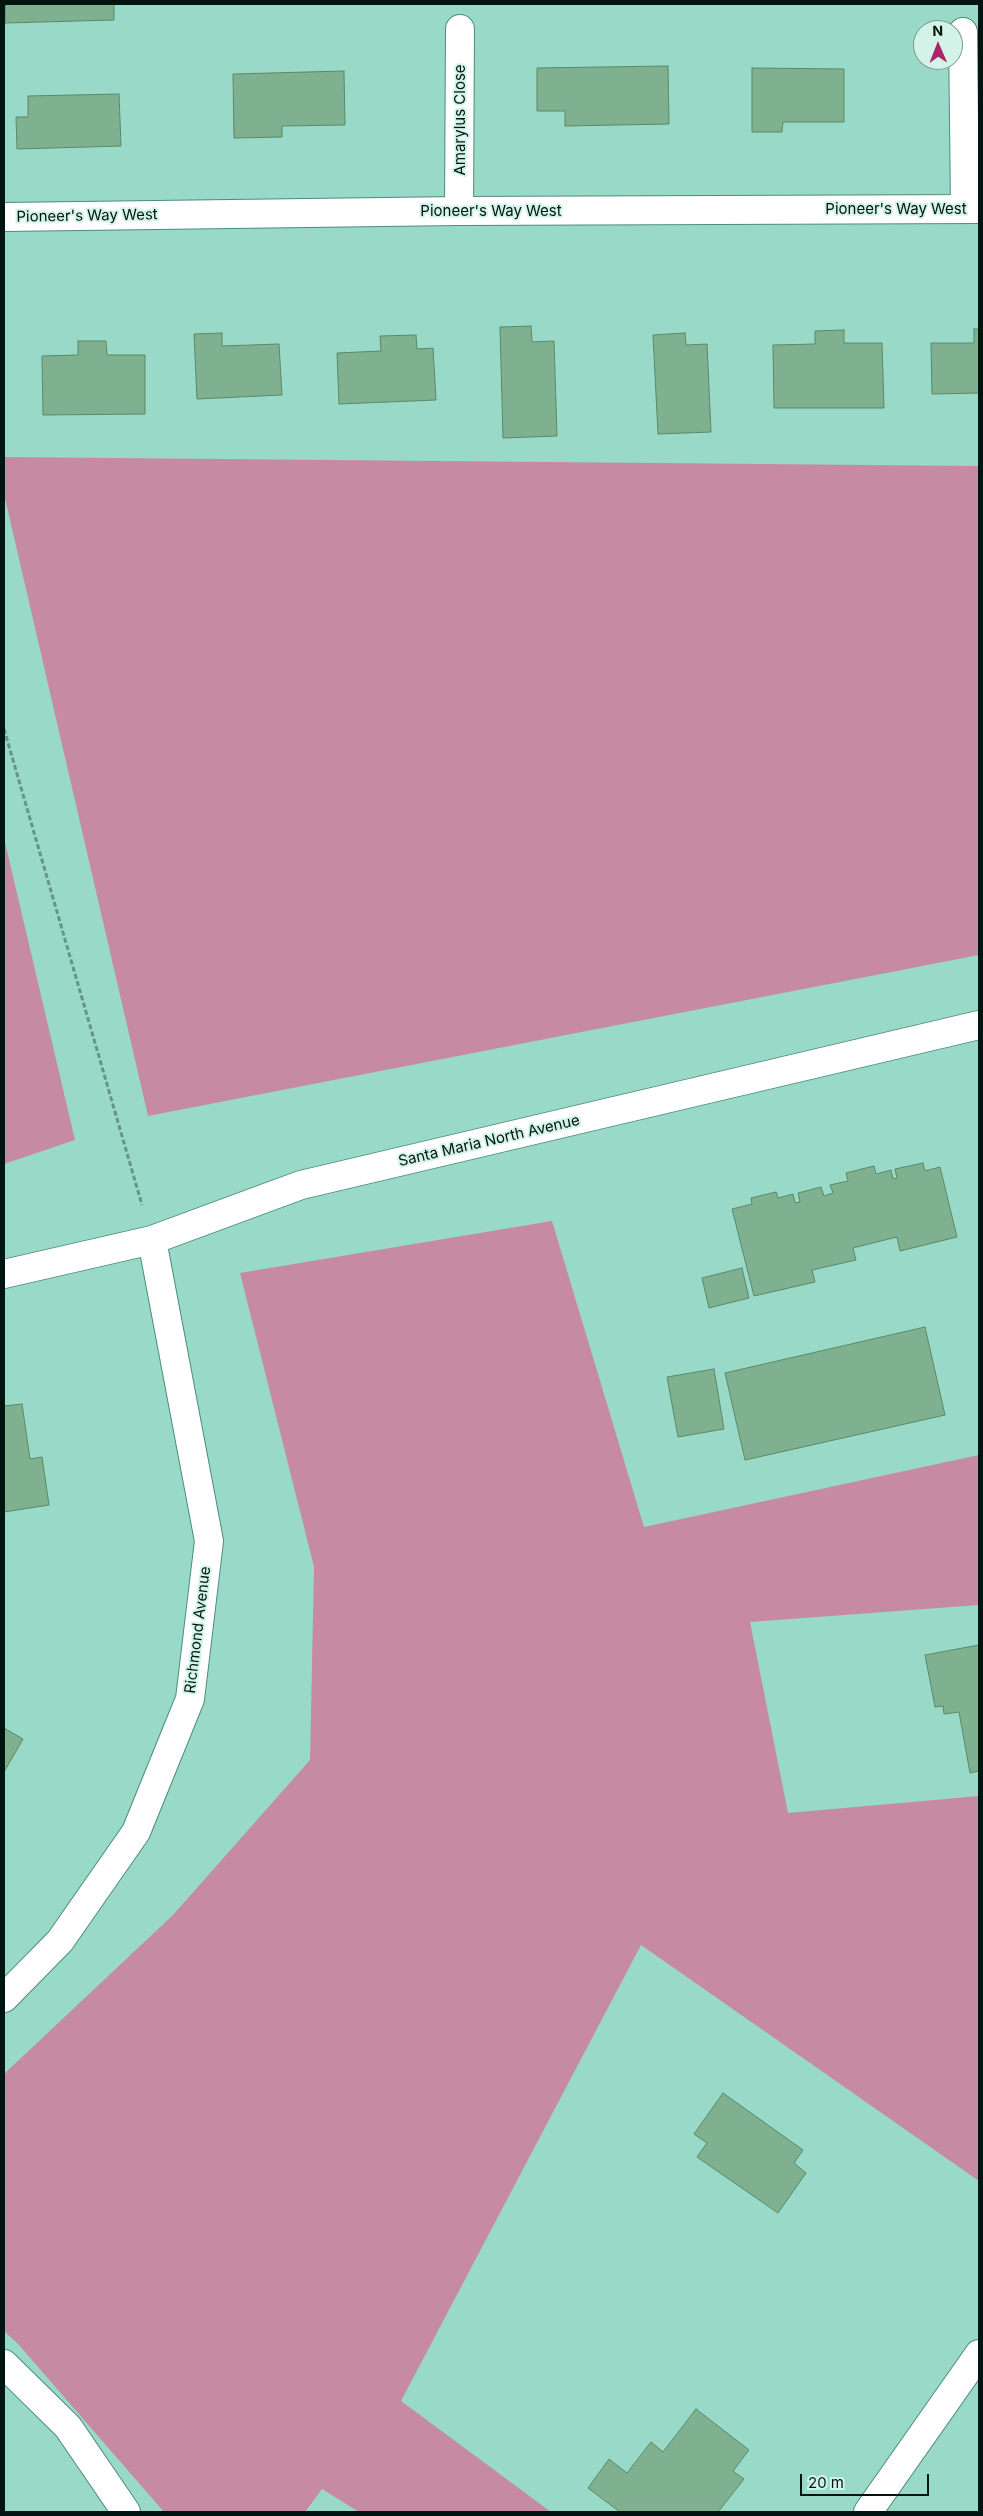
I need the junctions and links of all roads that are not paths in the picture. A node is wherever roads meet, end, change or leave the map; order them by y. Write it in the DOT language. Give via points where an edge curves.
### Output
graph roads {
  1 [pos="460,29"];
  2 [pos="963,32"];
  3 [pos="972,209"];
  4 [pos="459,211"];
  5 [pos="4,217"];
  6 [pos="979,1025"];
  7 [pos="152,1240"];
  8 [pos="4,1274"];
  9 [pos="4,1998"];
  10 [pos="979,2354"];
  11 [pos="4,2364"];
  12 [pos="126,2512"];
  13 [pos="868,2512"];
  1 -- 4 [label="street, Amarylus Close"];
  2 -- 3 [label="street"];
  3 -- 4 [label="street, Pioneer's Way West"];
  4 -- 5 [label="street, Pioneer's Way West"];
  6 -- 7 [label="street, Santa Maria North Avenue" via="301,1185"];
  7 -- 8 [label="street, Santa Maria North Avenue"];
  7 -- 9 [label="street, Richmond Avenue" via="209,1541 190,1699 136,1832 60,1941"];
  10 -- 13 [label="street"];
  11 -- 12 [label="street" via="68,2427"];
}
